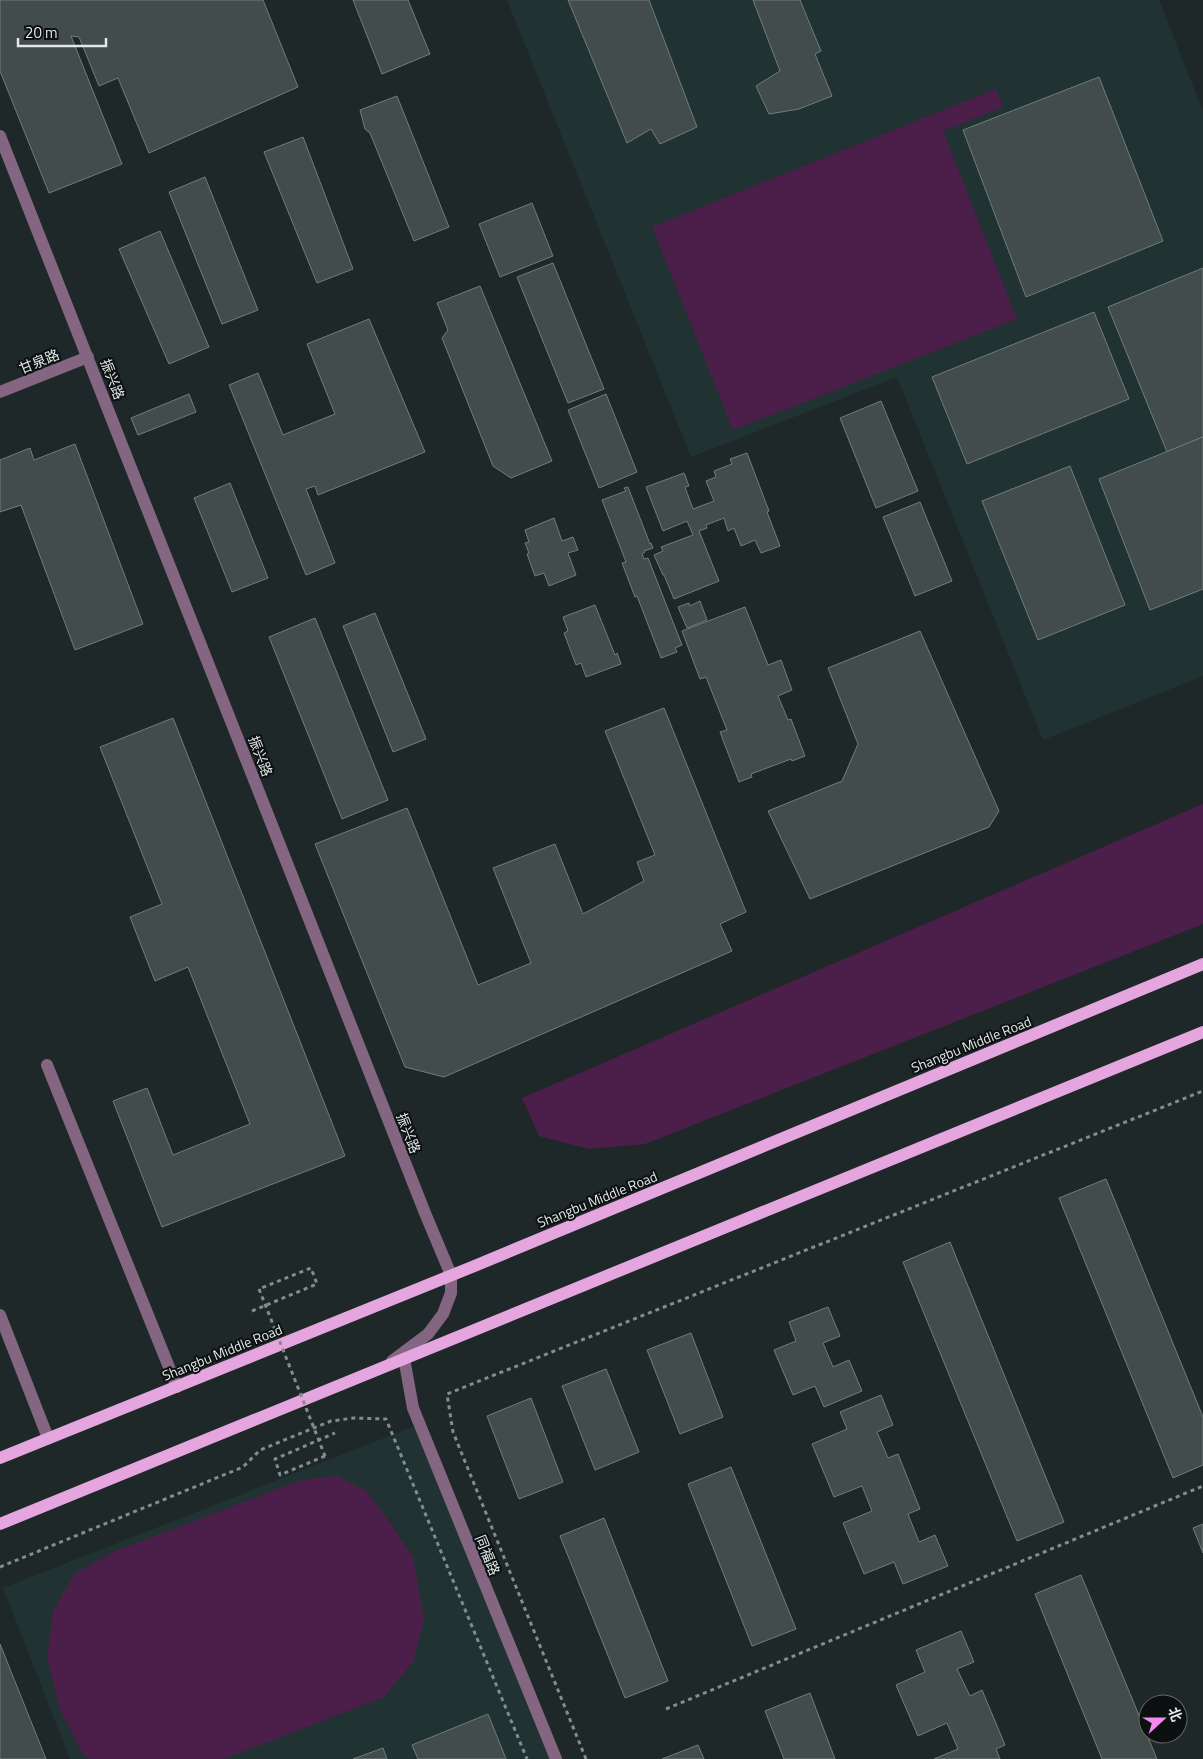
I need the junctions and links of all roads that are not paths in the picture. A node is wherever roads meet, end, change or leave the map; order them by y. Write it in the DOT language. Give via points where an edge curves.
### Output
graph roads {
  1 [pos="0,136"];
  2 [pos="88,357"];
  3 [pos="0,392"];
  4 [pos="1203,964"];
  5 [pos="1203,1032"];
  6 [pos="47,1065"];
  7 [pos="450,1276"];
  8 [pos="0,1315"];
  9 [pos="404,1358"];
  10 [pos="384,1367"];
  11 [pos="177,1387"];
  12 [pos="48,1438"];
  13 [pos="0,1458"];
  14 [pos="0,1524"];
  15 [pos="556,1759"];
  1 -- 2 [label="street, 振兴路"];
  2 -- 3 [label="street, 甘泉路"];
  2 -- 7 [label="street, 振兴路"];
  4 -- 7 [label="main road, Shangbu Middle Road"];
  5 -- 9 [label="main road"];
  6 -- 11 [label="street"];
  7 -- 10 [label="street, 振兴路" via="451,1293 443,1314 428,1334"];
  7 -- 11 [label="main road, Shangbu Middle Road"];
  8 -- 12 [label="street"];
  9 -- 10 [label="main road"];
  9 -- 15 [label="street, 同福路" via="413,1408"];
  10 -- 14 [label="main road"];
  11 -- 12 [label="main road, Shangbu Middle Road"];
  12 -- 13 [label="main road, Shangbu Middle Road"];
}
